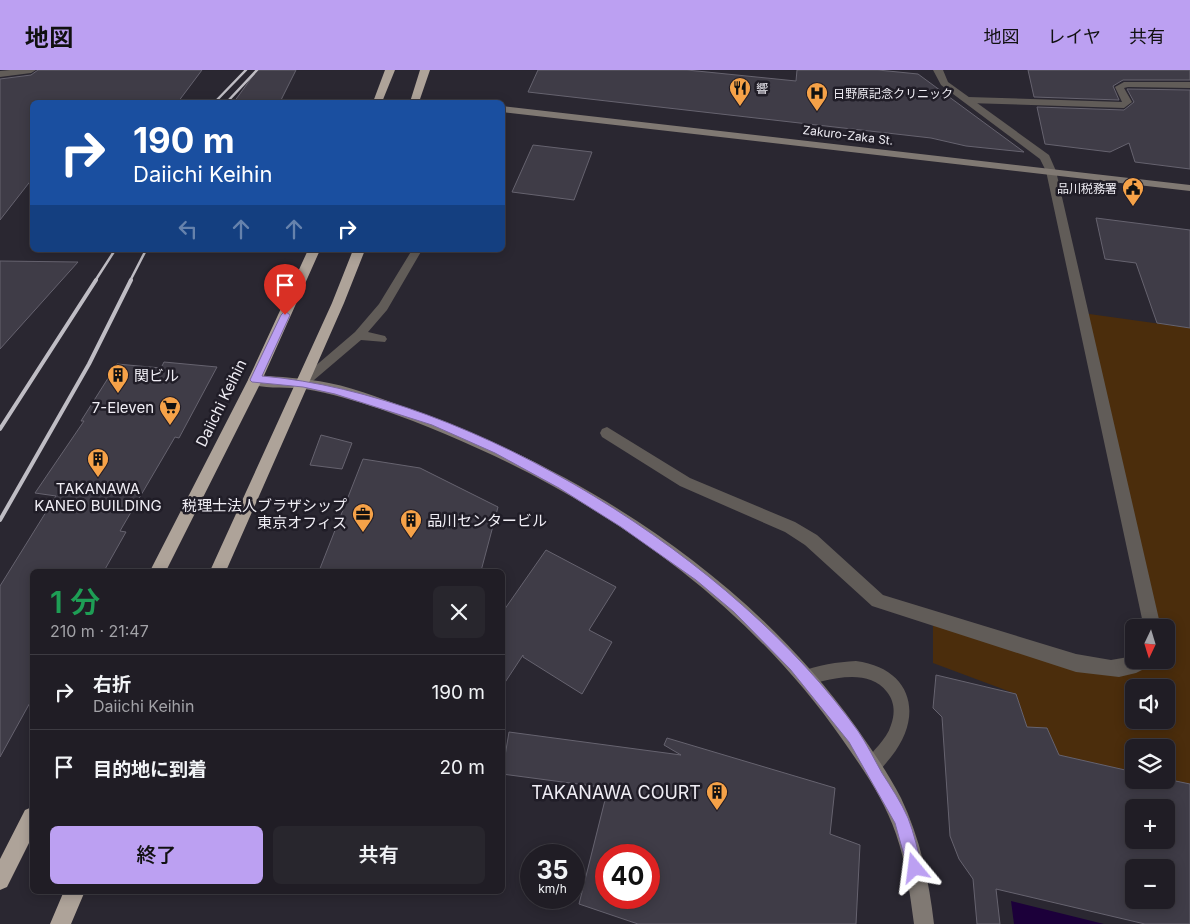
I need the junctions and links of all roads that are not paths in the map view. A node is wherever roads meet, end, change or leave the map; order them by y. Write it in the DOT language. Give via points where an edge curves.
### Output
graph roads {
  1 [pos="31,70"];
  2 [pos="390,70"];
  3 [pos="425,70"];
  4 [pos="938,70"];
  5 [pos="0,74"];
  6 [pos="1190,85"];
  7 [pos="378,100"];
  8 [pos="415,100"];
  9 [pos="968,100"];
  10 [pos="505,109"];
  11 [pos="1051,171"];
  12 [pos="1190,188"];
  13 [pos="313,252"];
  14 [pos="358,252"];
  15 [pos="416,252"];
  16 [pos="359,335"];
  17 [pos="381,339"];
  18 [pos="255,380"];
  19 [pos="303,384"];
  20 [pos="607,433"];
  21 [pos="159,569"];
  22 [pos="219,569"];
  23 [pos="1151,619"];
  24 [pos="1125,668"];
  25 [pos="806,678"];
  26 [pos="872,766"];
  27 [pos="30,820"];
  28 [pos="0,880"];
  29 [pos="74,894"];
  30 [pos="60,924"];
  31 [pos="924,924"];
  1 -- 5 [label="street"];
  2 -- 7 [label="highway"];
  3 -- 8 [label="highway"];
  4 -- 9 [label="street" via="944,83"];
  6 -- 9 [label="lane" via="1127,84 1119,87 1128,102 1124,105"];
  9 -- 11 [label="street" via="1044,157"];
  10 -- 11 [label="street, Zakuro-Zaka St."];
  11 -- 12 [label="street, Zakuro-Zaka St."];
  11 -- 23 [label="street"];
  13 -- 18 [label="highway, Daiichi Keihin"];
  14 -- 19 [label="highway"];
  15 -- 16 [label="lane" via="383,307"];
  16 -- 17 [label="lane"];
  16 -- 19 [label="lane"];
  18 -- 19 [label="street"];
  18 -- 21 [label="highway, Daiichi Keihin"];
  19 -- 22 [label="highway"];
  19 -- 25 [label="street" via="335,390 436,422 499,450 563,485 701,576 738,608"];
  20 -- 24 [label="street" via="685,482 790,527 810,540 878,601 1076,663 1109,669"];
  25 -- 26 [label="street" via="854,737"];
  25 -- 26 [label="lane" via="829,671 856,669 877,673 893,685 901,701 902,718 897,735"];
  26 -- 31 [label="street" via="902,821 919,884"];
  27 -- 28 [label="highway"];
  29 -- 30 [label="highway"];
}
